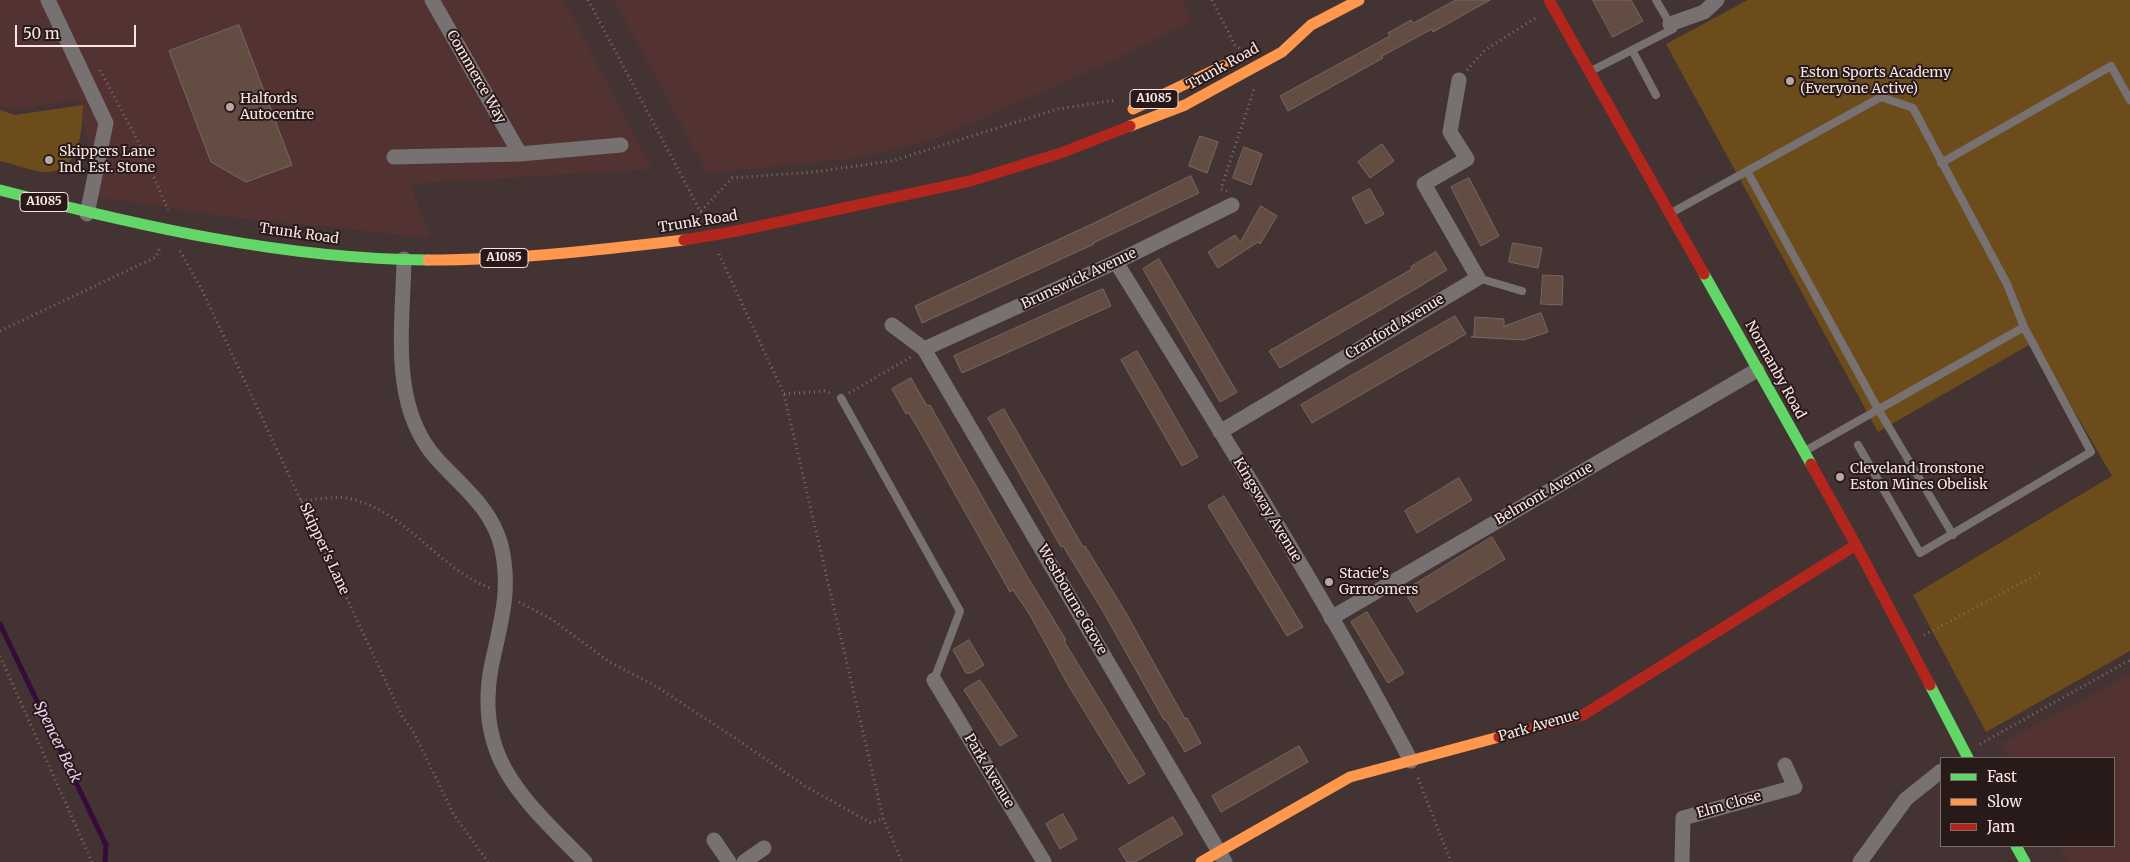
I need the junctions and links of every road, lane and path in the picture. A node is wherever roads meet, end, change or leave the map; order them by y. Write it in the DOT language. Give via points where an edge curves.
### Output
graph roads {
  1 [pos="48,0"];
  2 [pos="432,0"];
  3 [pos="588,0"];
  4 [pos="1212,0"];
  5 [pos="1359,0"];
  6 [pos="1656,0"];
  7 [pos="1717,0"];
  8 [pos="1550,3"];
  9 [pos="1323,5"];
  10 [pos="1670,24"];
  11 [pos="1292,27"];
  12 [pos="1236,45"];
  13 [pos="1227,49"];
  14 [pos="1632,50"];
  15 [pos="1248,54"];
  16 [pos="1251,68"];
  17 [pos="100,70"];
  18 [pos="1589,72"];
  19 [pos="1459,80"];
  20 [pos="1125,96"];
  21 [pos="1656,96"];
  22 [pos="2130,100"];
  23 [pos="1122,114"];
  24 [pos="1096,127"];
  25 [pos="621,145"];
  26 [pos="520,154"];
  27 [pos="394,157"];
  28 [pos="1942,163"];
  29 [pos="1014,167"];
  30 [pos="1747,171"];
  31 [pos="0,190"];
  32 [pos="1232,205"];
  33 [pos="700,211"];
  34 [pos="87,214"];
  35 [pos="1669,214"];
  36 [pos="707,225"];
  37 [pos="169,231"];
  38 [pos="717,249"];
  39 [pos="404,259"];
  40 [pos="1116,262"];
  41 [pos="1478,278"];
  42 [pos="1522,291"];
  43 [pos="892,326"];
  44 [pos="2024,326"];
  45 [pos="0,331"];
  46 [pos="924,349"];
  47 [pos="1757,370"];
  48 [pos="784,394"];
  49 [pos="841,398"];
  50 [pos="1878,409"];
  51 [pos="1220,432"];
  52 [pos="1858,445"];
  53 [pos="1804,452"];
  54 [pos="301,501"];
  55 [pos="1952,535"];
  56 [pos="1856,545"];
  57 [pos="2042,572"];
  58 [pos="506,595"];
  59 [pos="1331,618"];
  60 [pos="1908,643"];
  61 [pos="0,656"];
  62 [pos="2130,660"];
  63 [pos="934,680"];
  64 [pos="1963,756"];
  65 [pos="1411,761"];
  66 [pos="1785,765"];
  67 [pos="1940,772"];
  68 [pos="883,818"];
  69 [pos="714,840"];
  70 [pos="2017,847"];
  71 [pos="764,848"];
  72 [pos="1222,857"];
  73 [pos="92,862"];
  74 [pos="488,862"];
  75 [pos="585,862"];
  76 [pos="729,862"];
  77 [pos="744,862"];
  78 [pos="902,862"];
  79 [pos="1044,862"];
  80 [pos="1201,862"];
  81 [pos="1451,862"];
  82 [pos="1682,862"];
  83 [pos="1860,862"];
  84 [pos="2025,862"];
  1 -- 34 [label="street" via="106,124"];
  2 -- 26 [label="street, Commerce Way"];
  3 -- 33 [label="path"];
  4 -- 12 [label="path"];
  5 -- 16 [label="main road, Trunk Road / A1085" via="1311,25 1282,52"];
  6 -- 10 [label="lane"];
  7 -- 10 [label="street" via="1704,12"];
  8 -- 18 [label="main road, Normanby Road"];
  8 -- 19 [label="path" via="1485,50"];
  9 -- 11 [label="main road"];
  10 -- 14 [label="lane" via="1672,28"];
  12 -- 13 [label="path"];
  12 -- 15 [label="path"];
  14 -- 18 [label="lane"];
  14 -- 21 [label="lane"];
  15 -- 23 [label="main road, A1085"];
  16 -- 29 [label="main road, Trunk Road / A1085" via="1185,105"];
  16 -- 32 [label="path" via="1256,81 1221,189 1230,192"];
  17 -- 37 [label="path" via="138,141 170,213"];
  18 -- 35 [label="main road, Normanby Road"];
  19 -- 41 [label="street" via="1450,132 1467,159 1424,184"];
  20 -- 33 [label="path" via="1058,110 892,161 814,172 732,178"];
  22 -- 28 [label="lane" via="2111,66"];
  24 -- 29 [label="main road, A1085"];
  25 -- 26 [label="street"];
  26 -- 27 [label="street"];
  28 -- 30 [label="lane" via="1913,108 1881,97"];
  28 -- 44 [label="lane" via="2007,284"];
  29 -- 39 [label="main road, Trunk Road / A1085, bridge" via="970,181 684,240 482,260"];
  30 -- 35 [label="lane"];
  30 -- 50 [label="lane"];
  31 -- 34 [label="main road, Trunk Road / A1085"];
  32 -- 40 [label="street, Brunswick Avenue"];
  33 -- 36 [label="path"];
  34 -- 37 [label="main road, Trunk Road / A1085"];
  35 -- 47 [label="main road, Normanby Road"];
  37 -- 39 [label="main road, Trunk Road / A1085" via="324,254"];
  37 -- 45 [label="path" via="156,257"];
  37 -- 54 [label="path, Skipper's Lane" via="202,290"];
  38 -- 48 [label="path"];
  39 -- 58 [label="street" via="402,365 413,422 436,458 484,508 500,543"];
  40 -- 46 [label="street, Brunswick Avenue"];
  40 -- 51 [label="street, Kingsway Avenue"];
  41 -- 42 [label="lane"];
  41 -- 51 [label="street, Cranford Avenue"];
  43 -- 46 [label="street"];
  44 -- 50 [label="lane"];
  44 -- 55 [label="lane" via="2091,452"];
  46 -- 49 [label="path"];
  46 -- 72 [label="street, Westbourne Grove"];
  47 -- 53 [label="main road, Normanby Road"];
  47 -- 59 [label="street, Belmont Avenue"];
  48 -- 49 [label="path" via="824,390"];
  48 -- 68 [label="path"];
  49 -- 63 [label="lane" via="960,610"];
  50 -- 53 [label="lane"];
  50 -- 55 [label="lane"];
  51 -- 59 [label="street, Kingsway Avenue"];
  52 -- 55 [label="lane" via="1920,554"];
  53 -- 56 [label="main road, Normanby Road"];
  54 -- 58 [label="path" via="339,498 367,504 395,520 464,574"];
  54 -- 74 [label="path, Skipper's Lane" via="403,718 412,729 454,816"];
  56 -- 60 [label="main road, Normanby Road"];
  56 -- 65 [label="main road, Park Avenue" via="1583,715"];
  57 -- 60 [label="path"];
  58 -- 68 [label="path" via="547,616 591,650 657,687 805,786 871,823"];
  58 -- 75 [label="street" via="489,691 491,732 497,754 521,795"];
  59 -- 65 [label="street, Kingsway Avenue"];
  60 -- 64 [label="main road, Normanby Road"];
  61 -- 73 [label="path"];
  62 -- 64 [label="path"];
  63 -- 79 [label="street, Park Avenue"];
  65 -- 72 [label="main road, Park Avenue" via="1350,777"];
  65 -- 81 [label="path"];
  66 -- 82 [label="street, Elm Close" via="1795,787 1683,818"];
  67 -- 83 [label="street" via="1906,799"];
  68 -- 78 [label="path"];
  69 -- 76 [label="street"];
  70 -- 84 [label="main road"];
  71 -- 77 [label="street"];
  72 -- 80 [label="main road, Park Avenue"];
}
